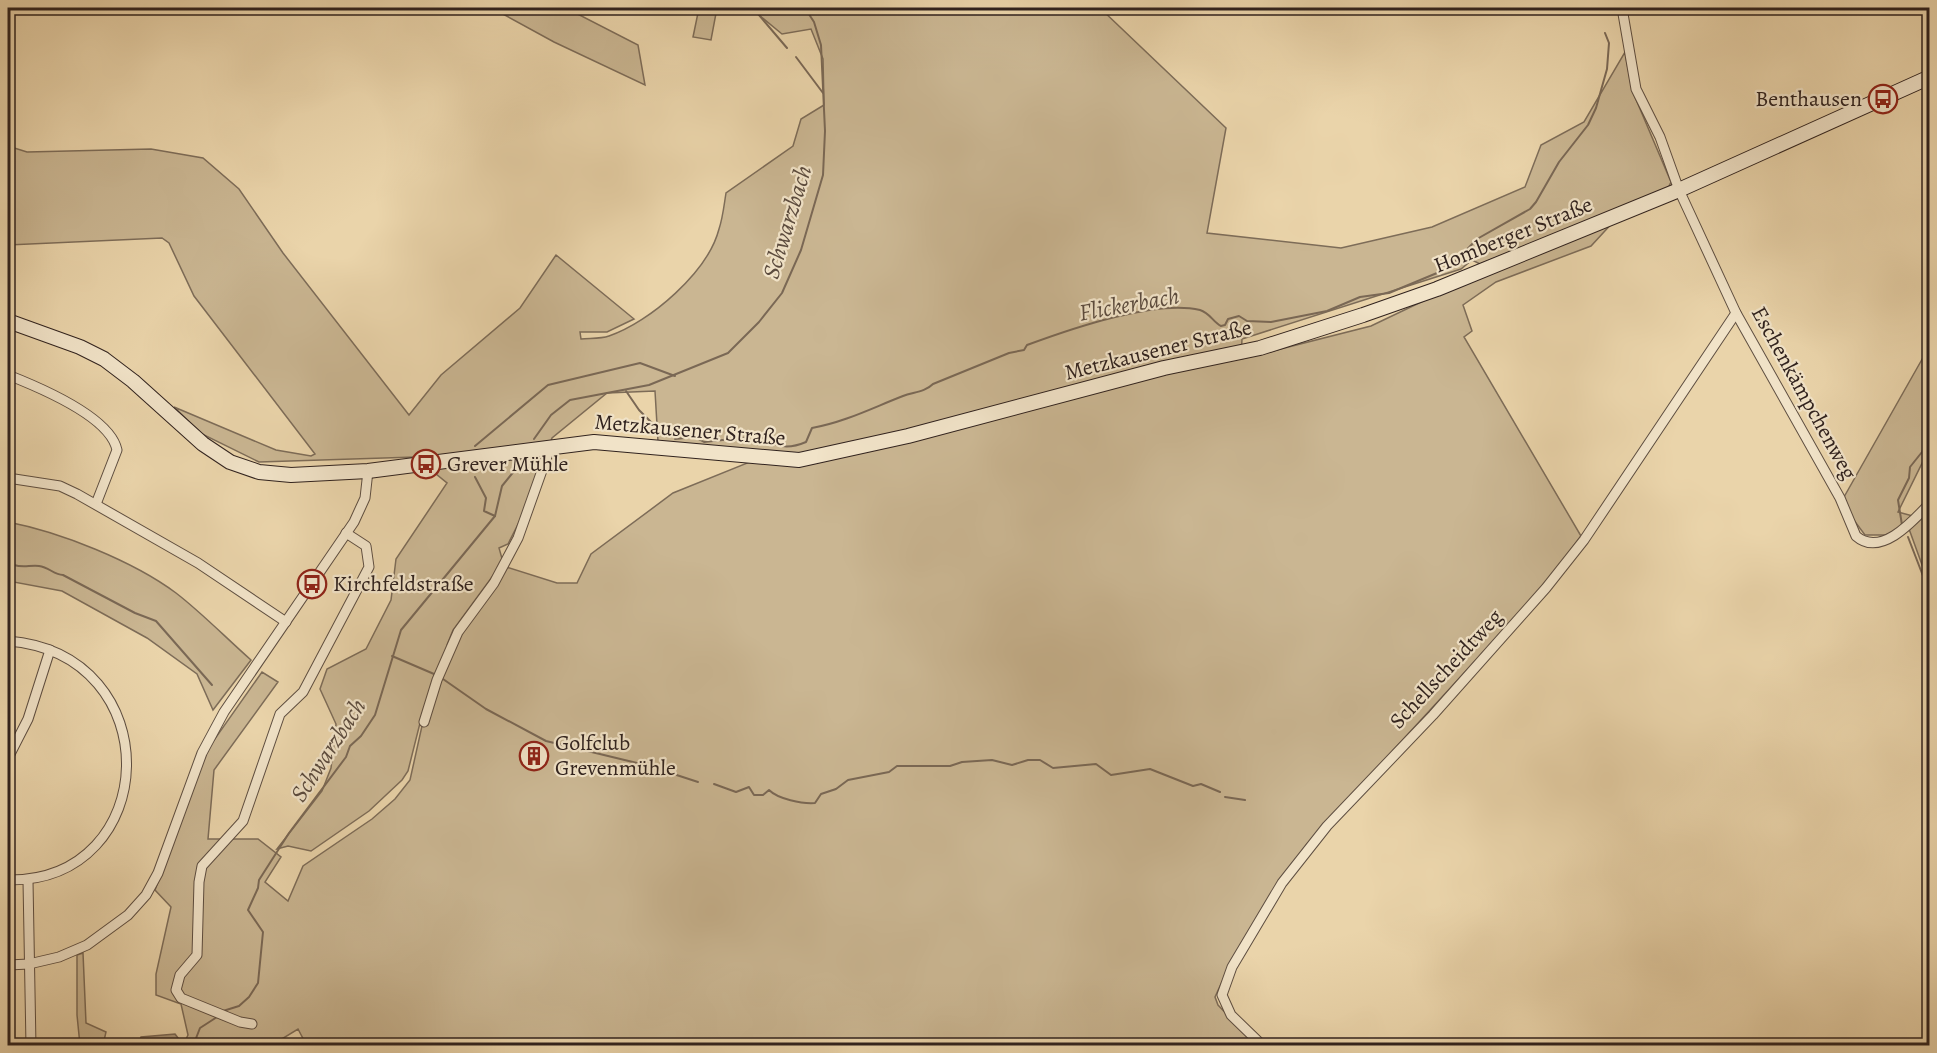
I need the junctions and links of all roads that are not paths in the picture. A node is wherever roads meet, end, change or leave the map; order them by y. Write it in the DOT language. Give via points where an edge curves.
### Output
graph roads {
  1 [pos="1622,8"];
  2 [pos="1929,77"];
  3 [pos="1679,190"];
  4 [pos="1736,313"];
  5 [pos="1363,315"];
  6 [pos="8,321"];
  7 [pos="8,375"];
  8 [pos="550,448"];
  9 [pos="368,471"];
  10 [pos="8,478"];
  11 [pos="1929,503"];
  12 [pos="96,504"];
  13 [pos="346,533"];
  14 [pos="286,622"];
  15 [pos="8,641"];
  16 [pos="50,650"];
  17 [pos="424,722"];
  18 [pos="8,758"];
  19 [pos="8,880"];
  20 [pos="28,881"];
  21 [pos="29,964"];
  22 [pos="8,965"];
  23 [pos="252,1024"];
  24 [pos="31,1046"];
  25 [pos="1263,1046"];
  1 -- 3 [label="street" via="1636,89 1660,137"];
  2 -- 3 [label="main road, Homberger Straße"];
  3 -- 4 [label="street, Eschenkämpchenweg"];
  3 -- 5 [label="main road, Homberger Straße" via="1437,289"];
  4 -- 11 [label="street, Eschenkämpchenweg" via="1840,498 1858,538 1873,541 1895,535"];
  4 -- 25 [label="street, Schellscheidtweg" via="1584,540 1546,588 1327,826 1282,883 1232,967 1222,995 1232,1015"];
  5 -- 8 [label="main road, Metzkausener Straße" via="1260,348 1164,368 799,460 594,442"];
  6 -- 9 [label="main road, Metzkausener Straße" via="104,359 203,444 245,468 291,475"];
  7 -- 12 [label="street" via="64,399 112,438 117,450"];
  8 -- 9 [label="main road, Metzkausener Straße"];
  8 -- 17 [label="street" via="518,538 499,574 458,632"];
  9 -- 13 [label="street" via="365,498"];
  10 -- 12 [label="street" via="60,486"];
  12 -- 14 [label="street" via="198,563"];
  13 -- 14 [label="street"];
  13 -- 23 [label="street" via="366,546 369,567 303,692 279,714 243,821 202,866 197,955 180,975 176,990 181,998 210,1011"];
  14 -- 21 [label="street" via="224,712 202,753 159,873 146,895 128,915 87,945"];
  15 -- 16 [label="street"];
  16 -- 18 [label="street" via="28,719"];
  16 -- 20 [label="street" via="88,671 119,717 125,738 125,784 111,825 88,853 59,870"];
  19 -- 20 [label="street"];
  20 -- 21 [label="street"];
  21 -- 22 [label="street"];
  21 -- 24 [label="street"];
}
